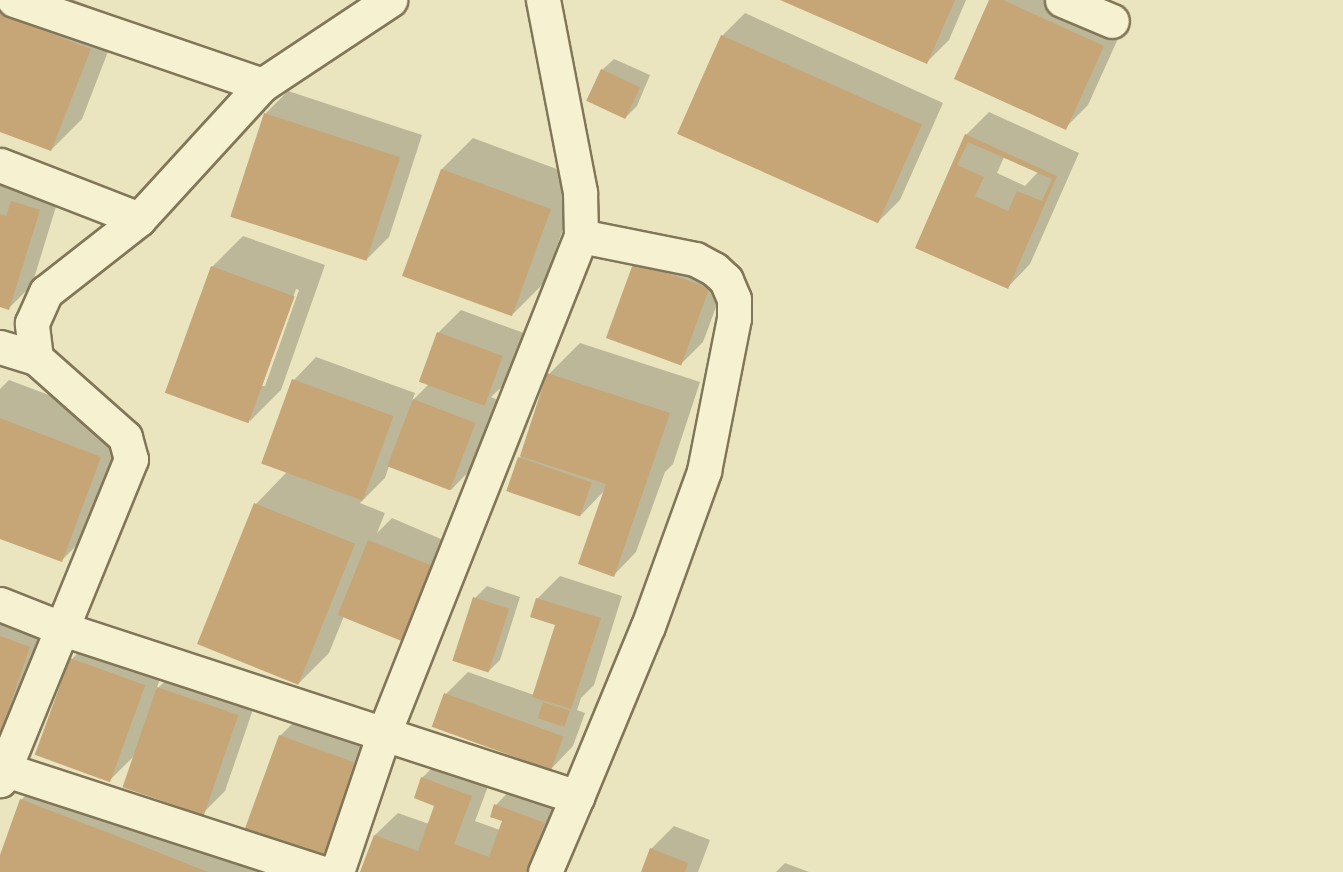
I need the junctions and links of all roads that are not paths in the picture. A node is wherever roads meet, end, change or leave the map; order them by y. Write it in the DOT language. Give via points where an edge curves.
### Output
graph roads {
  1 [pos="14,0"];
  2 [pos="390,0"];
  3 [pos="543,0"];
  4 [pos="1062,0"];
  5 [pos="1112,21"];
  6 [pos="262,85"];
  7 [pos="0,165"];
  8 [pos="140,219"];
  9 [pos="581,236"];
  10 [pos="0,347"];
  11 [pos="36,358"];
  12 [pos="0,604"];
  13 [pos="63,628"];
  14 [pos="384,733"];
  15 [pos="1,772"];
  16 [pos="577,797"];
  17 [pos="321,872"];
  18 [pos="337,872"];
  19 [pos="544,872"];
  1 -- 6 [label="street"];
  2 -- 6 [label="street"];
  3 -- 9 [label="street" via="580,192"];
  4 -- 5 [label="street"];
  6 -- 8 [label="street"];
  7 -- 8 [label="street"];
  8 -- 11 [label="street" via="46,292 32,323"];
  9 -- 14 [label="street"];
  9 -- 16 [label="street" via="695,259 714,269 726,280 734,299 734,318 704,471 648,626"];
  10 -- 11 [label="street"];
  11 -- 13 [label="street" via="125,437 131,459"];
  12 -- 13 [label="street"];
  13 -- 14 [label="street"];
  13 -- 15 [label="street"];
  14 -- 16 [label="street"];
  14 -- 18 [label="street"];
  15 -- 17 [label="street"];
  16 -- 19 [label="street"];
}
